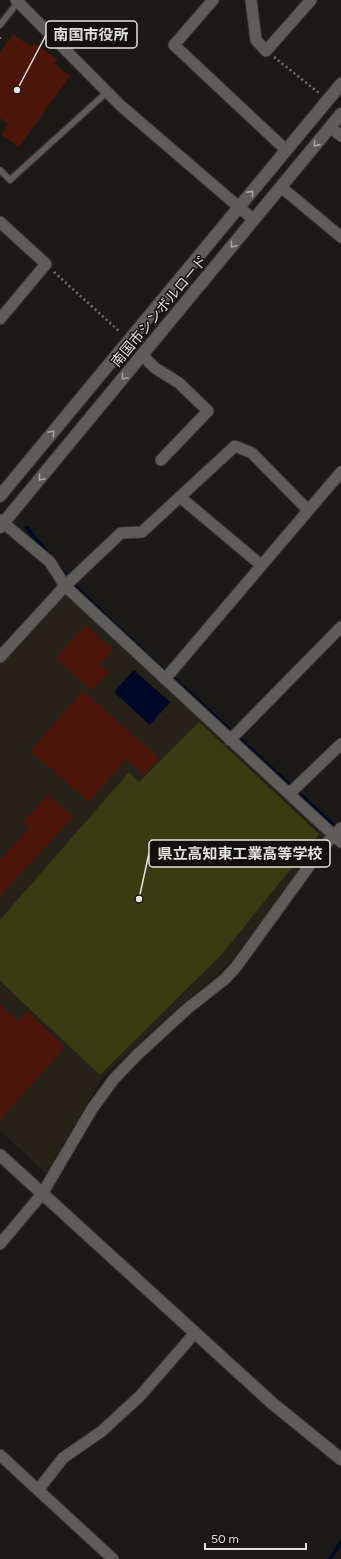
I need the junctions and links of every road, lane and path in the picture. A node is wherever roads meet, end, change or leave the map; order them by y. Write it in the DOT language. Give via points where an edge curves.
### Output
graph roads {
  1 [pos="212,0"];
  2 [pos="251,0"];
  3 [pos="311,0"];
  4 [pos="17,1"];
  5 [pos="0,25"];
  6 [pos="266,51"];
  7 [pos="341,84"];
  8 [pos="107,92"];
  9 [pos="321,95"];
  10 [pos="341,114"];
  11 [pos="330,127"];
  12 [pos="341,136"];
  13 [pos="286,150"];
  14 [pos="0,170"];
  15 [pos="281,187"];
  16 [pos="239,207"];
  17 [pos="254,220"];
  18 [pos="0,222"];
  19 [pos="341,237"];
  20 [pos="46,264"];
  21 [pos="0,318"];
  22 [pos="123,335"];
  23 [pos="142,355"];
  24 [pos="161,460"];
  25 [pos="341,472"];
  26 [pos="0,496"];
  27 [pos="180,497"];
  28 [pos="308,510"];
  29 [pos="1,524"];
  30 [pos="261,565"];
  31 [pos="65,586"];
  32 [pos="341,627"];
  33 [pos="0,657"];
  34 [pos="165,680"];
  35 [pos="230,740"];
  36 [pos="341,744"];
  37 [pos="289,794"];
  38 [pos="338,835"];
  39 [pos="0,1155"];
  40 [pos="42,1194"];
  41 [pos="0,1244"];
  42 [pos="195,1332"];
  43 [pos="0,1455"];
  44 [pos="341,1459"];
  45 [pos="38,1490"];
  46 [pos="114,1559"];
  1 -- 13 [label="street" via="174,45"];
  2 -- 6 [label="street" via="256,40"];
  3 -- 6 [label="street"];
  4 -- 5 [label="lane"];
  4 -- 8 [label="street"];
  6 -- 9 [label="path"];
  7 -- 13 [label="street, 南国市シンボルロード"];
  8 -- 14 [label="lane" via="10,180"];
  8 -- 16 [label="street"];
  10 -- 11 [label="street, 南国市シンボルロード"];
  11 -- 12 [label="street"];
  11 -- 15 [label="street, 南国市シンボルロード, one-way"];
  16 -- 13 [label="street, 南国市シンボルロード, one-way"];
  15 -- 17 [label="street, 南国市シンボルロード"];
  15 -- 19 [label="street"];
  16 -- 17 [label="street"];
  26 -- 16 [label="street, 南国市シンボルロード, one-way"];
  17 -- 23 [label="street, 南国市シンボルロード, one-way"];
  18 -- 20 [label="street"];
  20 -- 21 [label="street"];
  20 -- 22 [label="path"];
  23 -- 24 [label="street" via="155,368 179,383 208,411"];
  23 -- 29 [label="street, 南国市シンボルロード, one-way"];
  25 -- 28 [label="street"];
  27 -- 28 [label="street" via="235,446 252,453"];
  27 -- 30 [label="street"];
  27 -- 31 [label="street" via="142,532 121,533"];
  28 -- 30 [label="street"];
  29 -- 31 [label="street" via="50,562"];
  30 -- 34 [label="street"];
  31 -- 33 [label="street"];
  31 -- 34 [label="street"];
  32 -- 35 [label="street"];
  34 -- 35 [label="street"];
  35 -- 37 [label="street"];
  36 -- 37 [label="street"];
  37 -- 38 [label="street"];
  38 -- 40 [label="street" via="323,847 236,967 176,1019 114,1079 92,1109"];
  39 -- 40 [label="street"];
  40 -- 41 [label="street"];
  40 -- 42 [label="street"];
  42 -- 44 [label="street" via="272,1403"];
  42 -- 45 [label="street" via="140,1396 102,1431 63,1458"];
  43 -- 45 [label="street"];
  45 -- 46 [label="street"];
}
